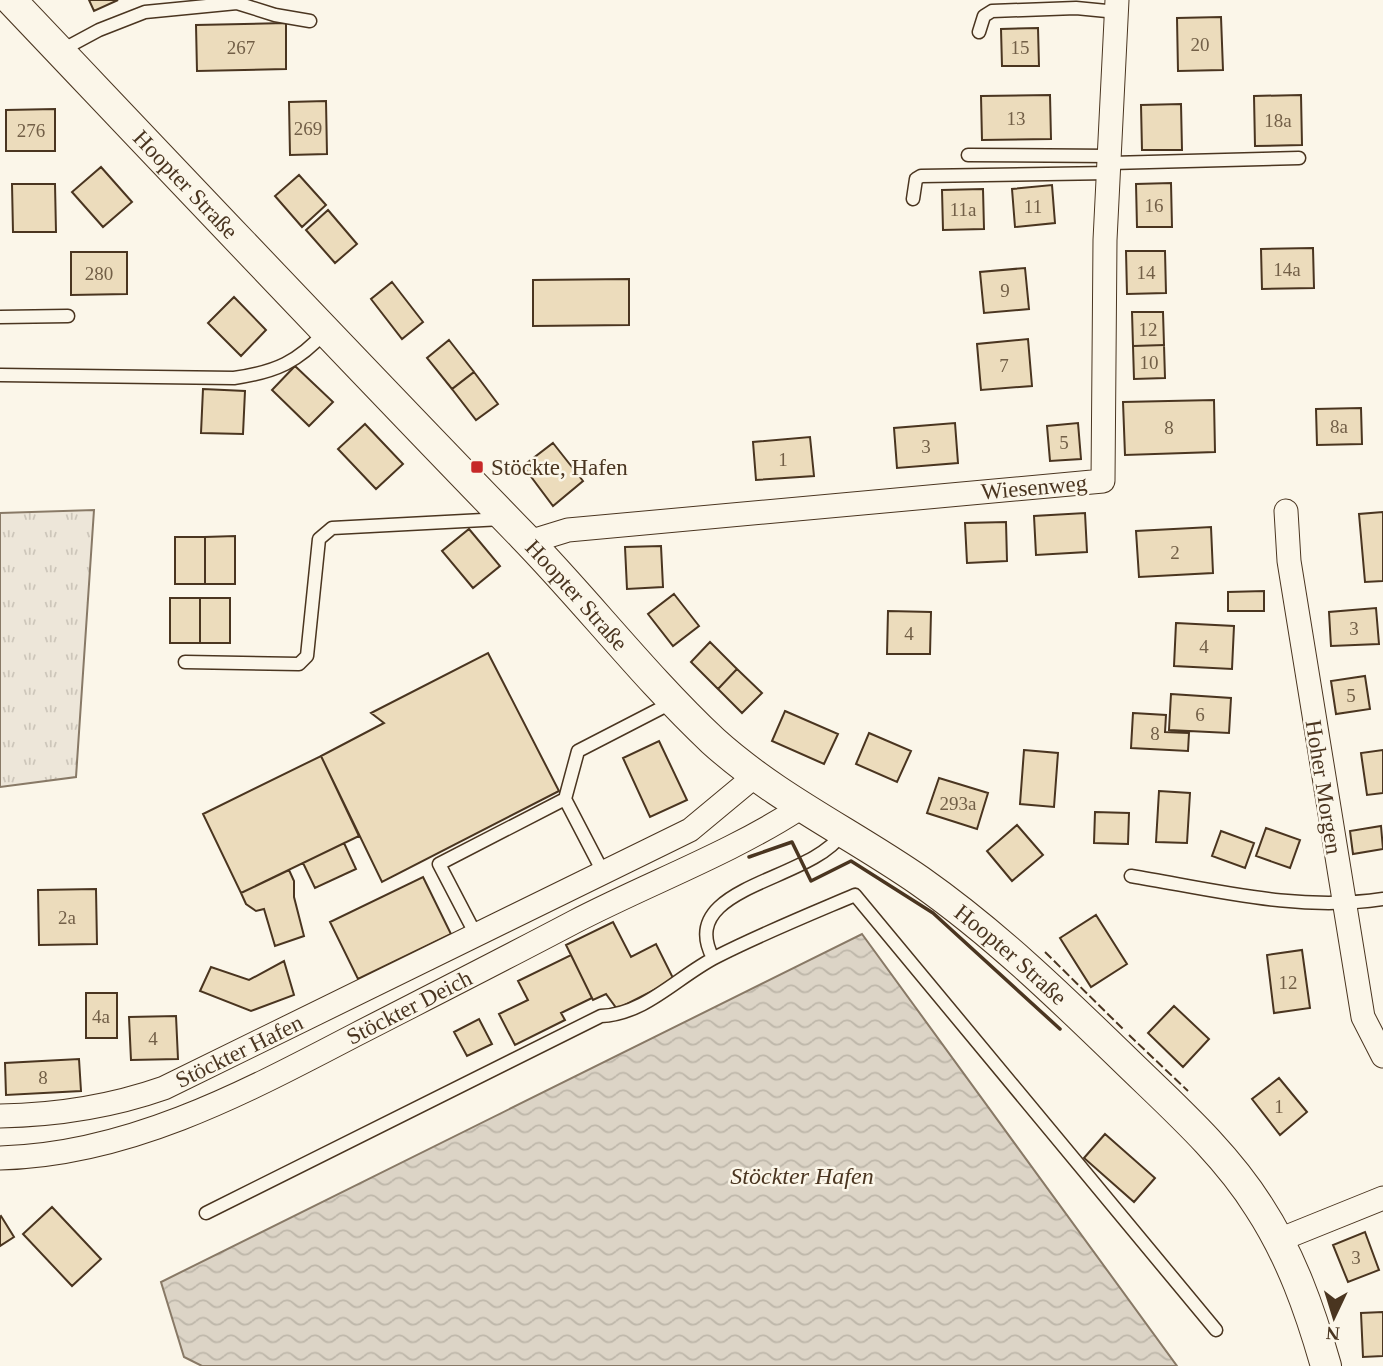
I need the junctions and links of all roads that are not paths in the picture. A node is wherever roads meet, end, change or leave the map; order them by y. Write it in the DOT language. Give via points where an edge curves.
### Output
graph roads {
  1 [pos="11,0"];
  2 [pos="1117,6"];
  3 [pos="310,21"];
  4 [pos="979,32"];
  5 [pos="60,52"];
  6 [pos="968,155"];
  7 [pos="1299,158"];
  8 [pos="1111,164"];
  9 [pos="913,199"];
  10 [pos="68,316"];
  11 [pos="0,317"];
  12 [pos="327,331"];
  13 [pos="0,375"];
  14 [pos="1286,512"];
  15 [pos="506,518"];
  16 [pos="529,542"];
  17 [pos="185,662"];
  18 [pos="674,702"];
  19 [pos="755,776"];
  20 [pos="565,799"];
  21 [pos="800,808"];
  22 [pos="842,834"];
  23 [pos="603,872"];
  24 [pos="1131,876"];
  25 [pos="1383,899"];
  26 [pos="1343,905"];
  27 [pos="476,935"];
  28 [pos="713,958"];
  29 [pos="1383,1056"];
  30 [pos="0,1116"];
  31 [pos="0,1158"];
  32 [pos="1383,1198"];
  33 [pos="206,1213"];
  34 [pos="1279,1240"];
  35 [pos="1216,1330"];
  36 [pos="1326,1366"];
  1 -- 5 [label="street, Hoopter Straße"];
  2 -- 4 [label="lane" via="992,11 984,16"];
  2 -- 8 [label="street, Wiesenweg"];
  3 -- 5 [label="lane" via="237,3 145,12"];
  5 -- 12 [label="street, Hoopter Straße"];
  6 -- 8 [label="lane"];
  7 -- 8 [label="lane"];
  8 -- 9 [label="lane" via="921,176 916,179"];
  8 -- 16 [label="street, Wiesenweg" via="1105,240 1103,481 568,530"];
  10 -- 11 [label="lane"];
  12 -- 13 [label="lane" via="306,354 268,373 234,378"];
  12 -- 15 [label="street, Hoopter Straße"];
  14 -- 26 [label="street, Hoher Morgen" via="1289,561"];
  15 -- 16 [label="street, Hoopter Straße"];
  15 -- 17 [label="lane" via="332,528 323,533 316,552 307,656 299,664"];
  16 -- 18 [label="street, Hoopter Straße"];
  18 -- 19 [label="street, Hoopter Straße"];
  18 -- 20 [label="lane" via="578,751"];
  19 -- 21 [label="street, Hoopter Straße"];
  19 -- 23 [label="street, Stöckter Hafen" via="690,830"];
  20 -- 23 [label="lane"];
  20 -- 27 [label="lane" via="439,864"];
  21 -- 22 [label="street, Hoopter Straße"];
  21 -- 31 [label="street, Stöckter Deich" via="732,848 586,916 250,1090 143,1132 78,1149"];
  22 -- 28 [label="lane" via="832,848 714,910 705,931"];
  22 -- 34 [label="street, Hoopter Straße" via="971,918 1063,1001 1196,1130 1257,1203"];
  23 -- 27 [label="street, Stöckter Hafen"];
  24 -- 26 [label="lane" via="1298,904"];
  25 -- 26 [label="lane"];
  26 -- 29 [label="street, Hoher Morgen" via="1363,1017"];
  27 -- 30 [label="street, Stöckter Hafen" via="164,1088 87,1109"];
  28 -- 33 [label="lane" via="676,985 620,1015 601,1016"];
  28 -- 35 [label="lane" via="855,895"];
  32 -- 34 [label="street"];
  34 -- 36 [label="street, Hoopter Straße" via="1303,1293"];
}
